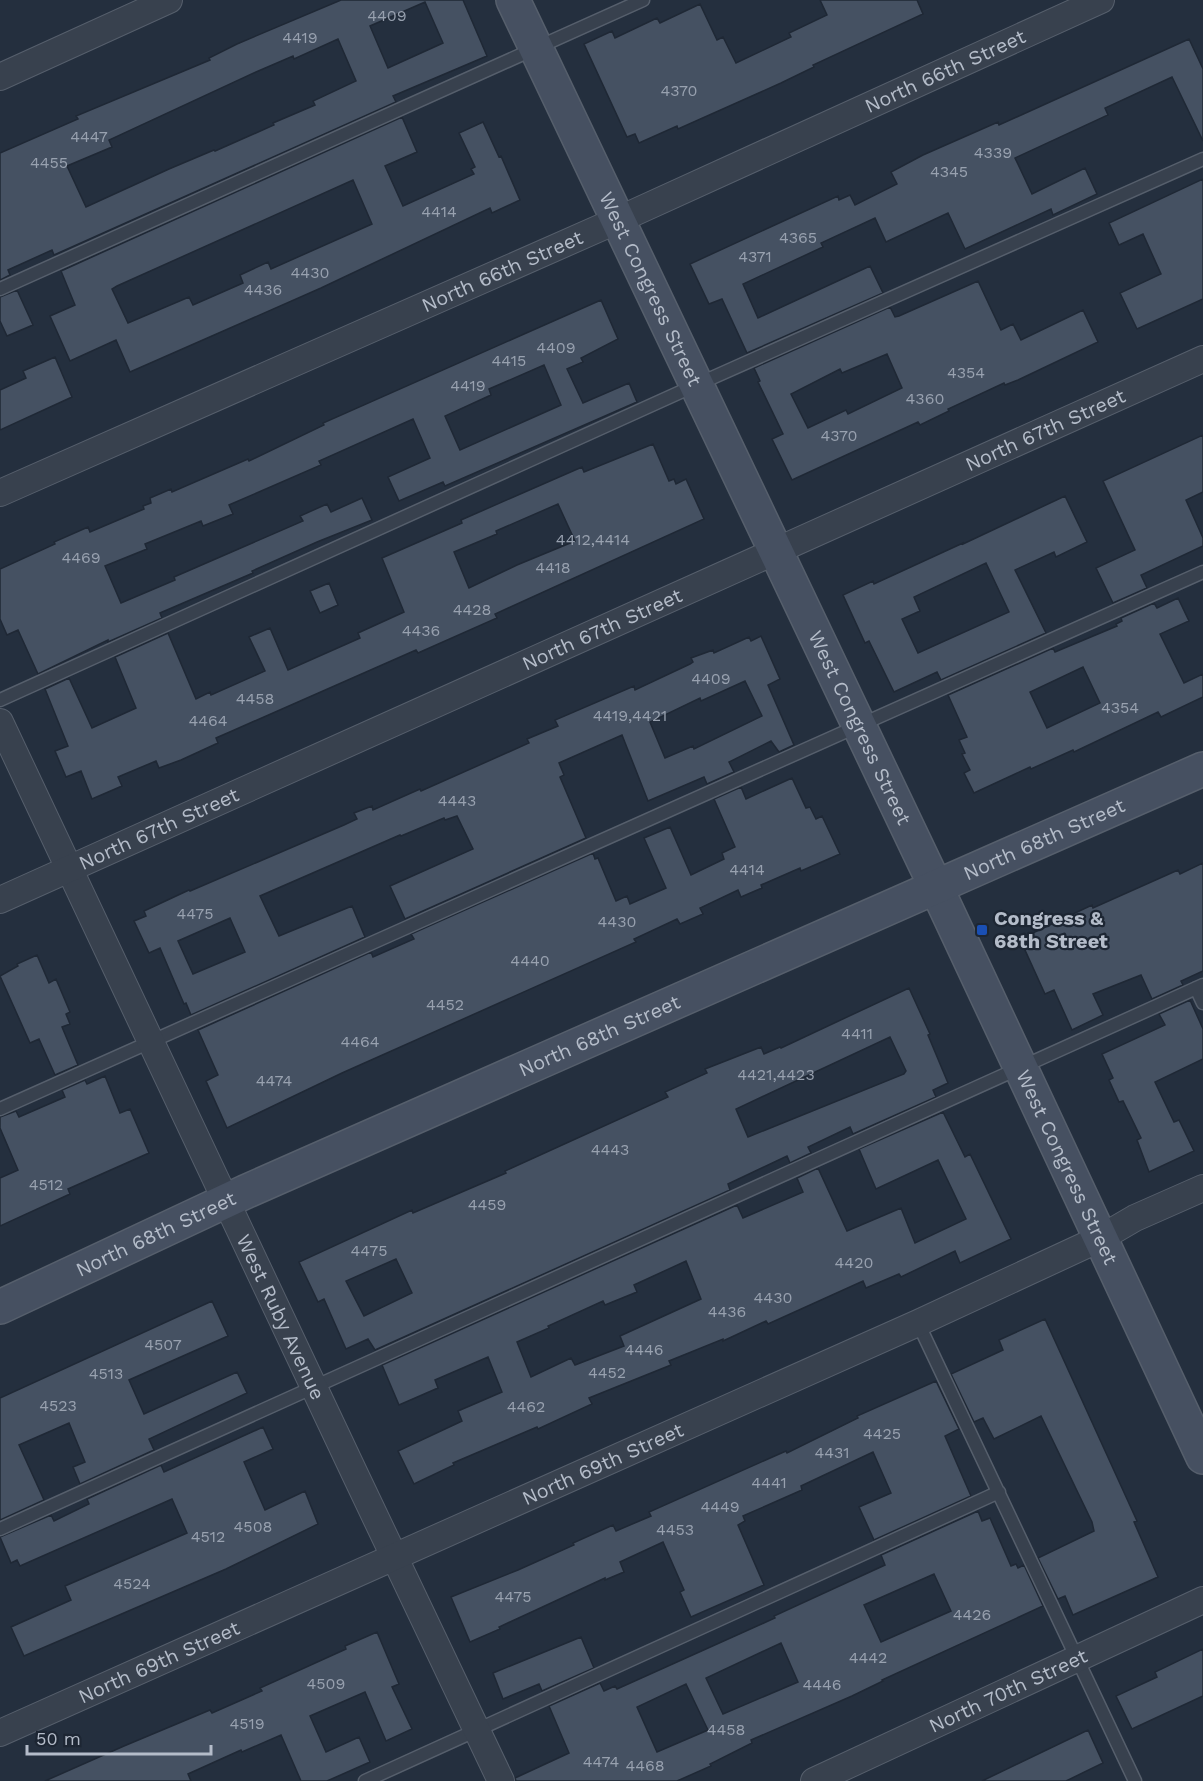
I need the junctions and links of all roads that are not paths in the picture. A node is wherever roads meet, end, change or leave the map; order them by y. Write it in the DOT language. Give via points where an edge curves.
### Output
graph roads {
  1 [pos="169,0"];
  2 [pos="513,0"];
  3 [pos="643,0"];
  4 [pos="1101,0"];
  5 [pos="536,48"];
  6 [pos="0,77"];
  7 [pos="1203,159"];
  8 [pos="618,220"];
  9 [pos="0,289"];
  10 [pos="1203,359"];
  11 [pos="696,385"];
  12 [pos="0,493"];
  13 [pos="775,550"];
  14 [pos="1203,572"];
  15 [pos="0,700"];
  16 [pos="0,722"];
  17 [pos="858,724"];
  18 [pos="1203,769"];
  19 [pos="70,869"];
  20 [pos="935,885"];
  21 [pos="0,900"];
  22 [pos="1200,987"];
  23 [pos="1203,1003"];
  24 [pos="151,1040"];
  25 [pos="1021,1069"];
  26 [pos="0,1108"];
  27 [pos="1203,1188"];
  28 [pos="227,1200"];
  29 [pos="1099,1239"];
  30 [pos="0,1307"];
  31 [pos="918,1323"];
  32 [pos="314,1386"];
  33 [pos="1203,1457"];
  34 [pos="999,1492"];
  35 [pos="0,1529"];
  36 [pos="393,1557"];
  37 [pos="1203,1600"];
  38 [pos="1078,1658"];
  39 [pos="476,1730"];
  40 [pos="0,1733"];
  41 [pos="365,1781"];
  42 [pos="501,1781"];
  43 [pos="814,1781"];
  44 [pos="1135,1781"];
  1 -- 6 [label="street"];
  2 -- 5 [label="street, West Congress Street"];
  3 -- 5 [label="lane"];
  4 -- 8 [label="street, North 66th Street"];
  5 -- 8 [label="street, West Congress Street"];
  5 -- 9 [label="lane"];
  7 -- 11 [label="lane"];
  8 -- 11 [label="street, West Congress Street"];
  8 -- 12 [label="street, North 66th Street"];
  10 -- 13 [label="street, North 67th Street"];
  11 -- 13 [label="street, West Congress Street"];
  11 -- 15 [label="lane"];
  13 -- 17 [label="street, West Congress Street"];
  13 -- 19 [label="street, North 67th Street"];
  14 -- 17 [label="lane"];
  16 -- 19 [label="street, West Ruby Avenue"];
  17 -- 20 [label="street, West Congress Street"];
  17 -- 24 [label="lane"];
  18 -- 20 [label="street, North 68th Street"];
  19 -- 21 [label="street, North 67th Street"];
  19 -- 24 [label="street, West Ruby Avenue"];
  20 -- 25 [label="street, West Congress Street"];
  20 -- 28 [label="street, North 68th Street"];
  22 -- 23 [label="lane"];
  22 -- 25 [label="lane"];
  24 -- 26 [label="lane"];
  24 -- 28 [label="street, West Ruby Avenue"];
  25 -- 29 [label="street, West Congress Street"];
  25 -- 32 [label="lane"];
  27 -- 29 [label="street, North 69th Street" via="1135,1218"];
  28 -- 30 [label="street, North 68th Street"];
  28 -- 32 [label="street, West Ruby Avenue"];
  29 -- 31 [label="street, North 69th Street"];
  29 -- 33 [label="street, West Congress Street"];
  31 -- 34 [label="lane"];
  31 -- 36 [label="street, North 69th Street"];
  32 -- 35 [label="lane"];
  32 -- 36 [label="street, West Ruby Avenue"];
  34 -- 38 [label="lane"];
  34 -- 39 [label="lane"];
  36 -- 39 [label="street, West Ruby Avenue"];
  36 -- 40 [label="street, North 69th Street"];
  37 -- 38 [label="street, North 70th Street"];
  38 -- 43 [label="street, North 70th Street"];
  38 -- 44 [label="lane"];
  39 -- 41 [label="lane"];
  39 -- 42 [label="street, West Ruby Avenue"];
}
